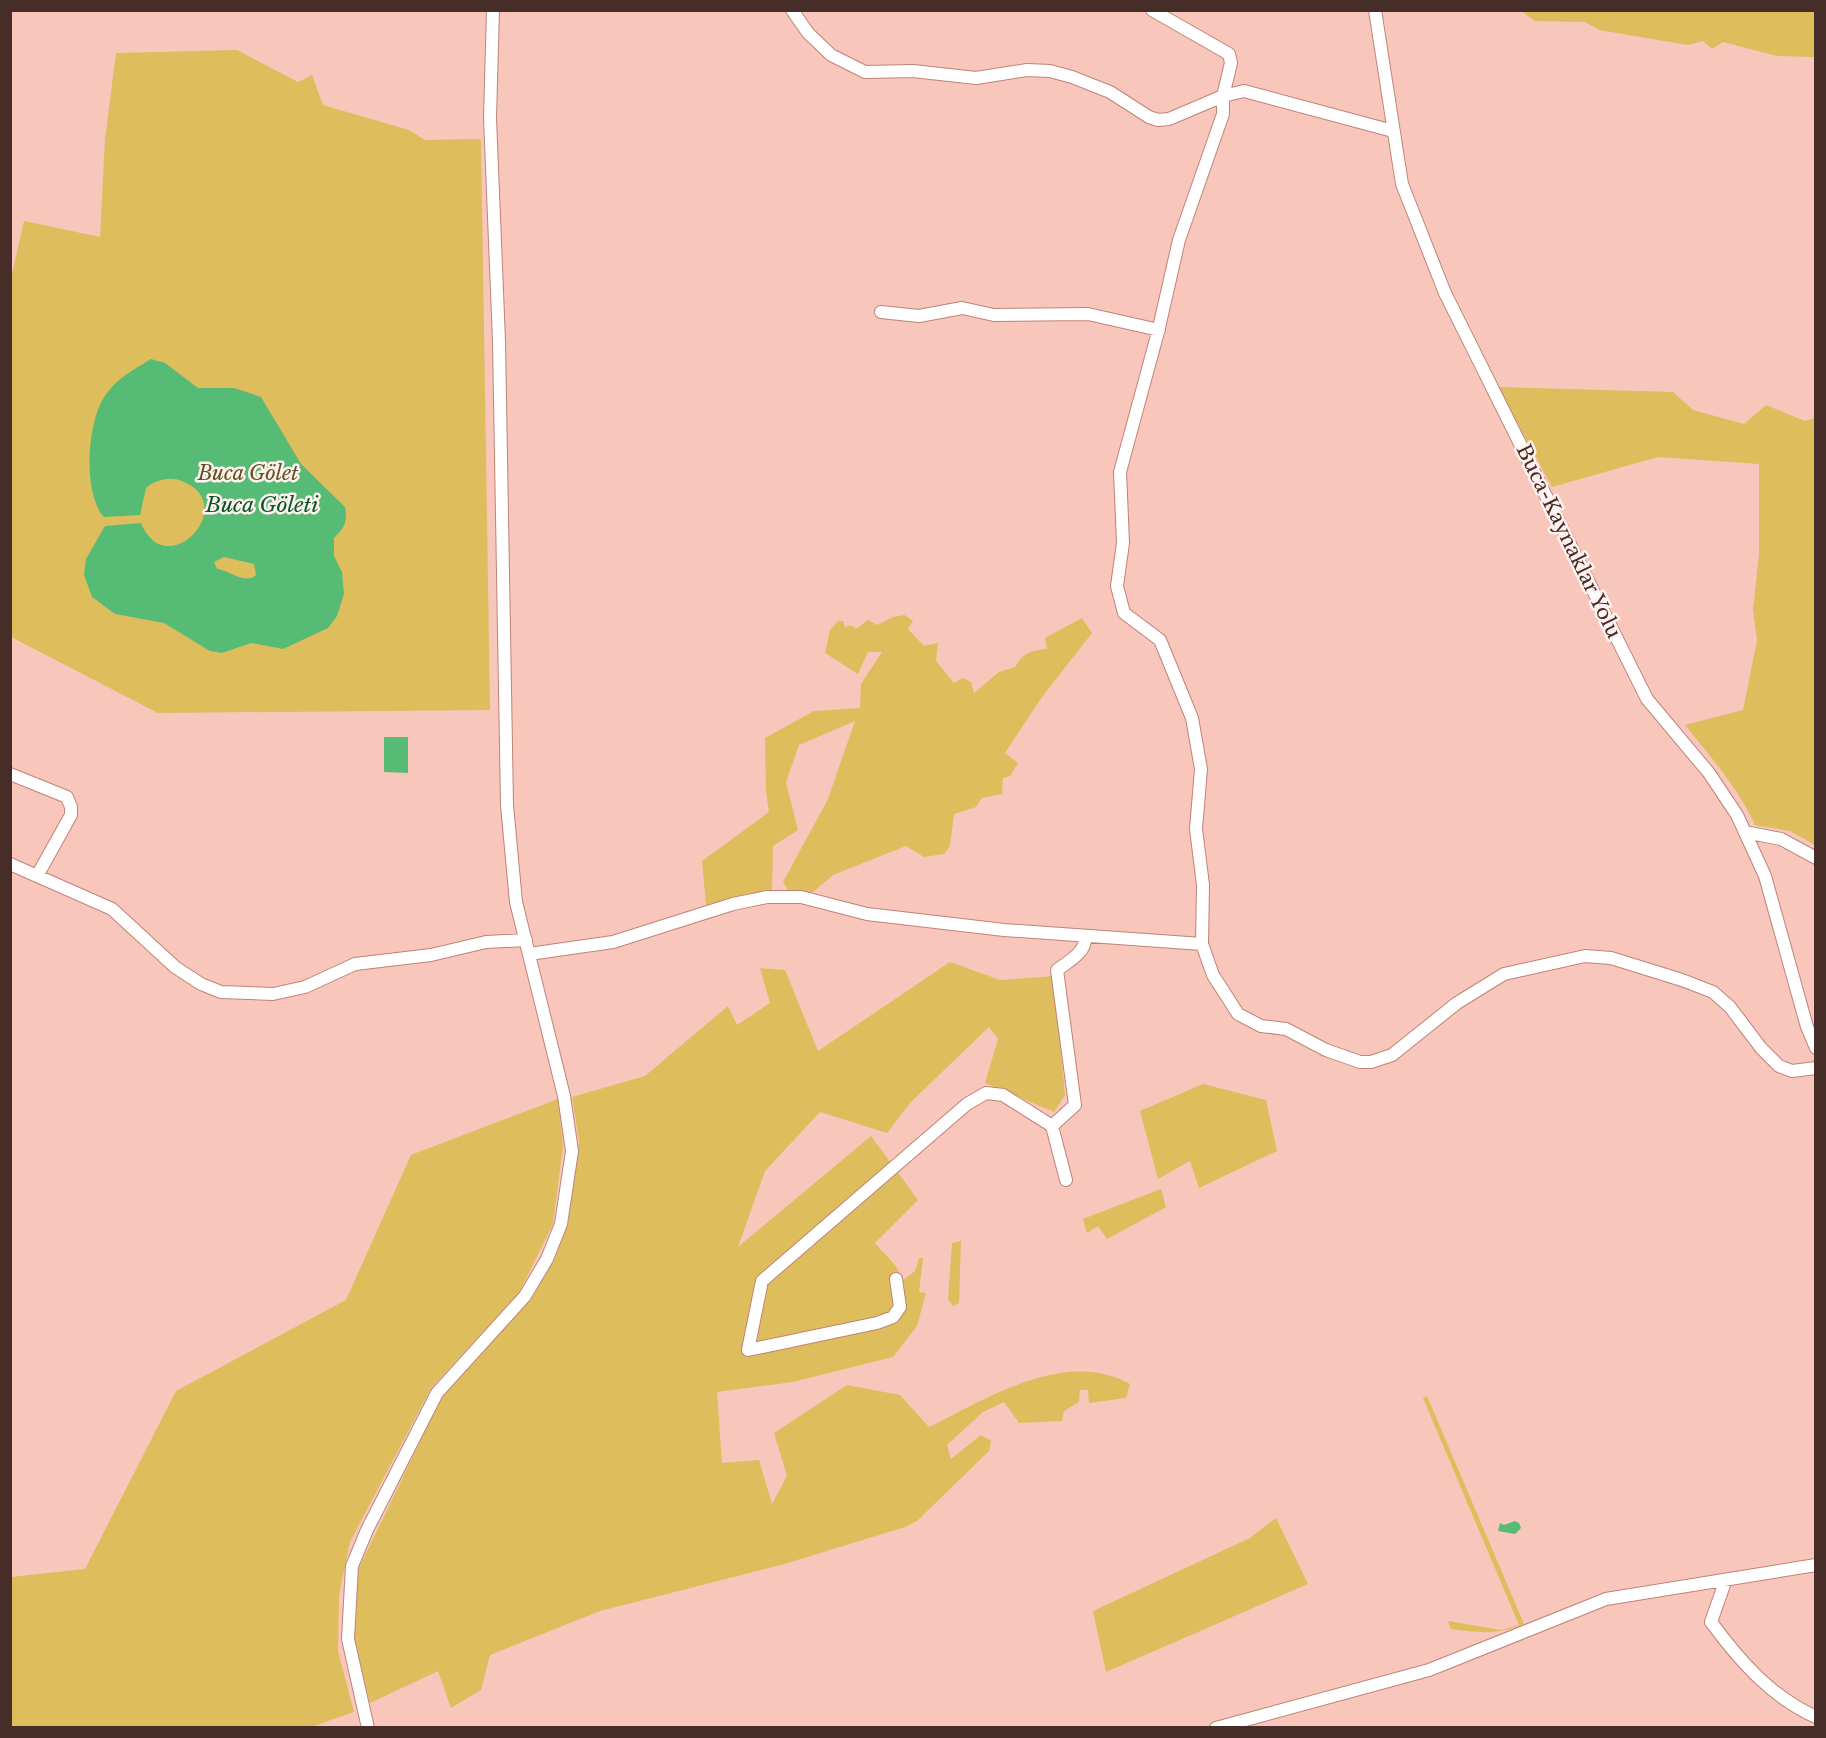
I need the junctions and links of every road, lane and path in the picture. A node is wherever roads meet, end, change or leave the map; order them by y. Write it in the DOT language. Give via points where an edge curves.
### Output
graph roads {
  1 [pos="492,10"];
  2 [pos="792,10"];
  3 [pos="1152,10"];
  4 [pos="1375,10"];
  5 [pos="1223,96"];
  6 [pos="1393,131"];
  7 [pos="881,312"];
  8 [pos="1159,330"];
  9 [pos="10,774"];
  10 [pos="1745,832"];
  11 [pos="1815,858"];
  12 [pos="10,864"];
  13 [pos="37,876"];
  14 [pos="1085,936"];
  15 [pos="526,940"];
  16 [pos="1202,944"];
  17 [pos="529,954"];
  18 [pos="1815,1048"];
  19 [pos="1815,1068"];
  20 [pos="1052,1126"];
  21 [pos="1066,1180"];
  22 [pos="896,1279"];
  23 [pos="1815,1565"];
  24 [pos="1725,1582"];
  25 [pos="1815,1717"];
  26 [pos="368,1728"];
  27 [pos="1216,1728"];
  1 -- 15 [label="street" via="490,118 499,341 507,805 516,902"];
  2 -- 5 [label="street" via="831,55 865,72 913,71 976,78 1016,71 1050,71 1110,92 1158,120"];
  3 -- 5 [label="street" via="1228,54 1231,63"];
  4 -- 6 [label="street, Buca-Kaynaklar Yolu"];
  5 -- 6 [label="street" via="1244,91"];
  5 -- 8 [label="street" via="1223,114 1179,240"];
  6 -- 10 [label="street, Buca-Kaynaklar Yolu" via="1402,184 1445,293 1647,699 1708,772"];
  7 -- 8 [label="street" via="919,316 963,308 994,315 1088,314"];
  8 -- 16 [label="street" via="1120,472 1123,543 1117,586 1124,613 1160,640 1192,718 1201,769 1196,829 1203,885"];
  9 -- 13 [label="street" via="66,797 70,803 70,815"];
  10 -- 11 [label="street" via="1780,839"];
  10 -- 18 [label="street, Buca-Kaynaklar Yolu" via="1765,876"];
  12 -- 13 [label="street"];
  13 -- 15 [label="street" via="112,909 175,968 221,992 273,994 305,987 355,964 431,955 486,942"];
  14 -- 16 [label="street"];
  14 -- 17 [label="street" via="867,914 801,897 767,897 613,942"];
  14 -- 20 [label="street" via="1082,950 1058,970 1075,1105"];
  15 -- 17 [label="street"];
  16 -- 19 [label="street" via="1213,975 1238,1014 1261,1026 1286,1029 1360,1062 1392,1055 1457,1003 1504,974 1585,956 1611,958 1713,992 1779,1066 1792,1071"];
  17 -- 26 [label="street" via="564,1096 572,1151 561,1224 547,1259 525,1296 437,1393 352,1566 348,1639"];
  20 -- 21 [label="street"];
  20 -- 22 [label="street" via="1003,1095 986,1093 967,1104 762,1281 748,1350 892,1317 900,1307"];
  23 -- 24 [label="street"];
  24 -- 25 [label="street" via="1711,1622 1742,1664"];
  24 -- 27 [label="street" via="1606,1599 1429,1670"];
}
